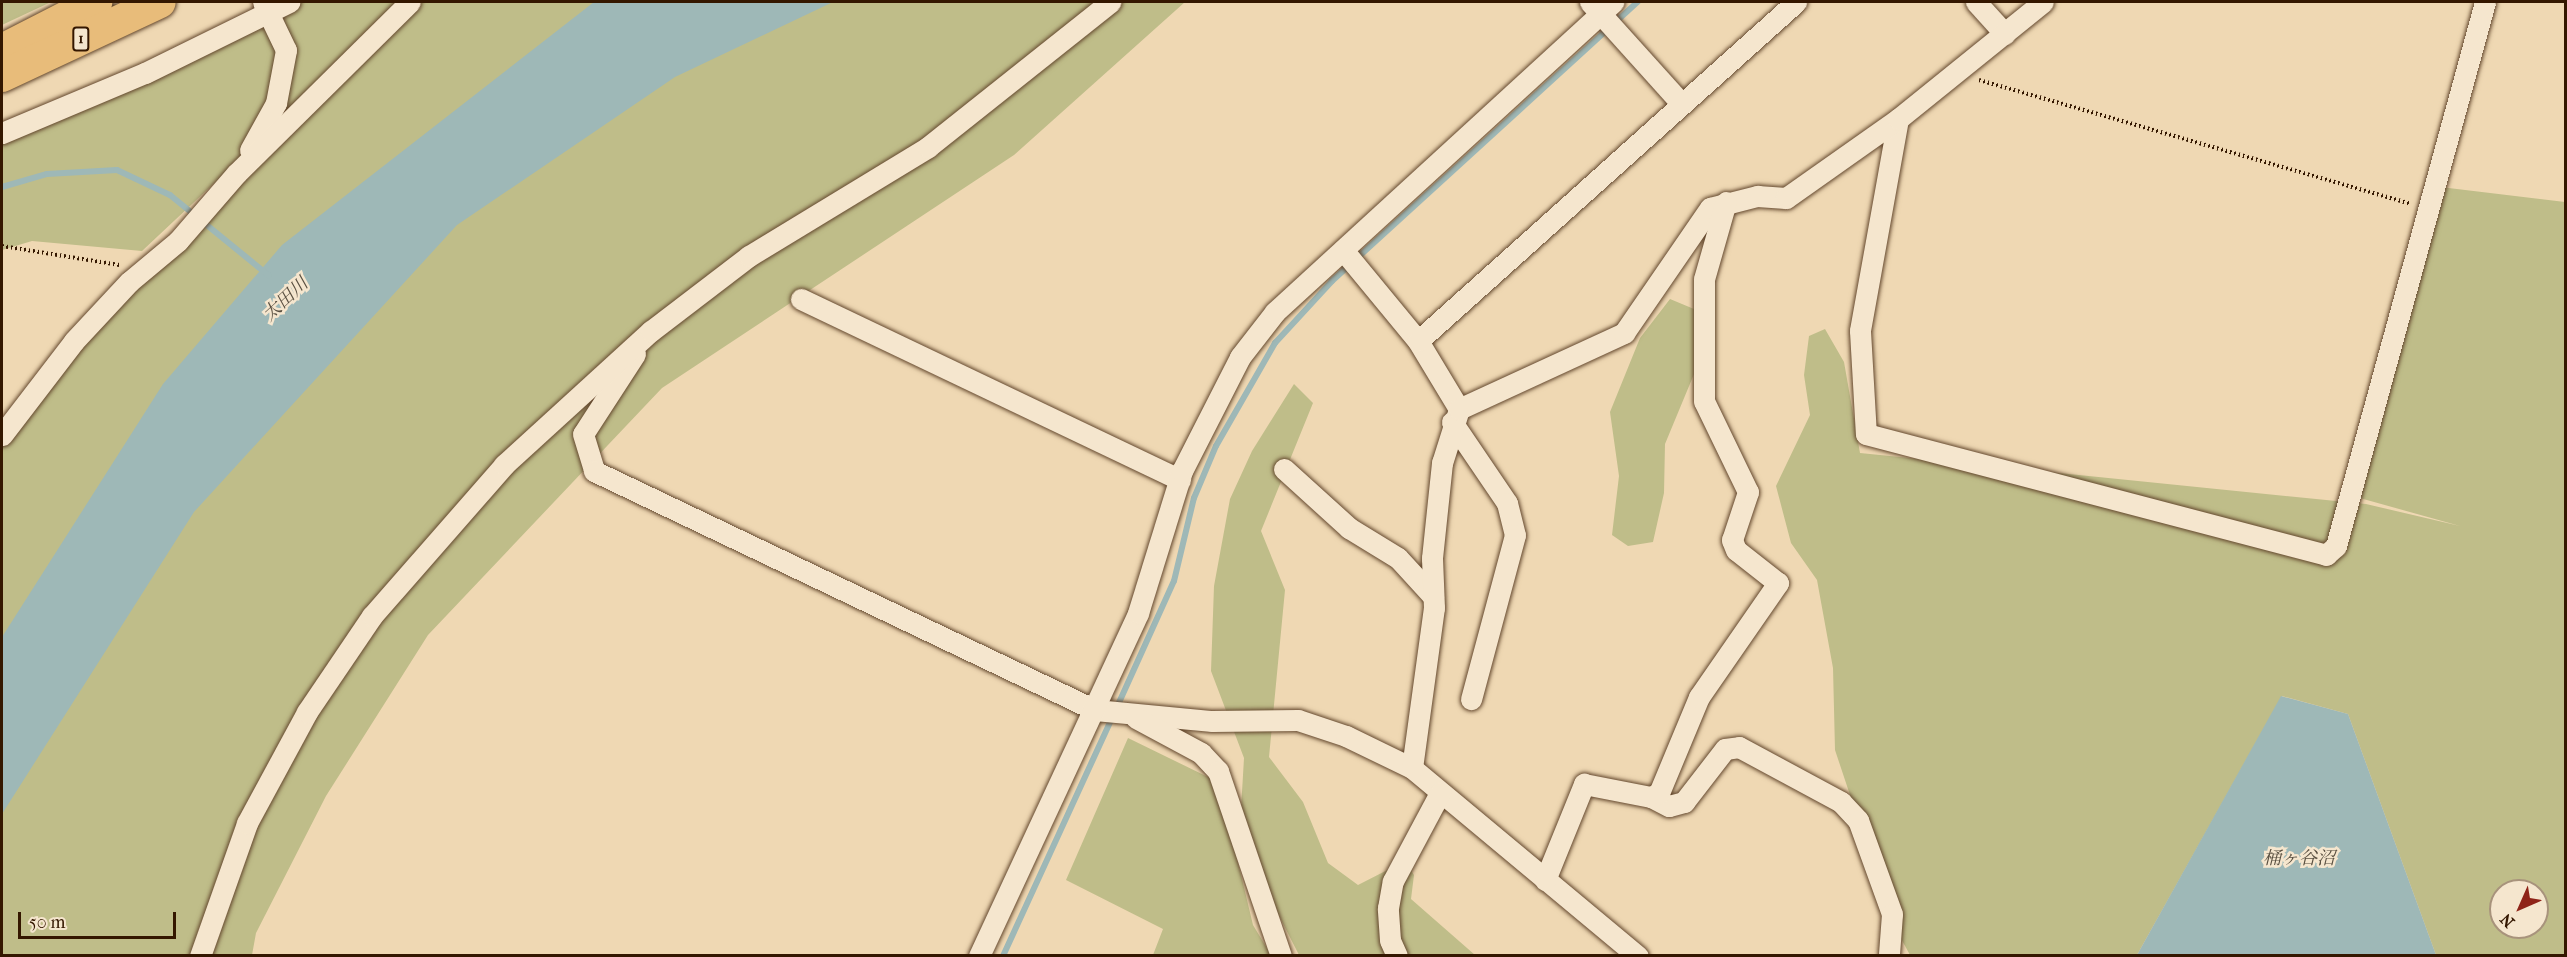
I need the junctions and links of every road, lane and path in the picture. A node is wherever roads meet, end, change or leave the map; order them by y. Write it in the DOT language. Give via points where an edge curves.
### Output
graph roads {
  1 [pos="70,2"];
  2 [pos="96,2"];
  3 [pos="160,2"];
  4 [pos="289,2"];
  5 [pos="410,2"];
  6 [pos="1110,2"];
  7 [pos="1796,2"];
  8 [pos="1976,2"];
  9 [pos="2043,2"];
  10 [pos="2485,2"];
  11 [pos="1601,5"];
  12 [pos="265,6"];
  13 [pos="2,31"];
  14 [pos="2005,34"];
  15 [pos="2,50"];
  16 [pos="1955,74"];
  17 [pos="2,76"];
  18 [pos="1682,104"];
  19 [pos="1898,120"];
  20 [pos="2,133"];
  21 [pos="237,173"];
  22 [pos="1726,202"];
  23 [pos="2426,208"];
  24 [pos="2,246"];
  25 [pos="1343,250"];
  26 [pos="143,270"];
  27 [pos="801,299"];
  28 [pos="651,331"];
  29 [pos="1418,341"];
  30 [pos="1455,416"];
  31 [pos="2,435"];
  32 [pos="1284,469"];
  33 [pos="1180,480"];
  34 [pos="1433,596"];
  35 [pos="1471,699"];
  36 [pos="1095,710"];
  37 [pos="1126,713"];
  38 [pos="1412,768"];
  39 [pos="1440,793"];
  40 [pos="1650,797"];
  41 [pos="1545,880"];
  42 [pos="1889,954"];
  43 [pos="200,956"];
  44 [pos="979,956"];
  45 [pos="1281,956"];
  46 [pos="1397,956"];
  47 [pos="1638,956"];
  1 -- 13 [label="highway"];
  2 -- 15 [label="highway, 1"];
  3 -- 17 [label="highway, 1"];
  4 -- 12 [label="street"];
  5 -- 21 [label="street"];
  6 -- 28 [label="street" via="928,147 749,256"];
  7 -- 18 [label="street"];
  8 -- 14 [label="street"];
  9 -- 14 [label="street"];
  10 -- 23 [label="street"];
  11 -- 18 [label="street"];
  11 -- 25 [label="street"];
  12 -- 20 [label="street" via="145,73"];
  12 -- 21 [label="street" via="286,50 283,79 276,103"];
  14 -- 16 [label="street"];
  16 -- 19 [label="street"];
  16 -- 23 [label="path"];
  18 -- 29 [label="street"];
  19 -- 22 [label="street" via="1786,198"];
  19 -- 23 [label="street" via="1860,331 1866,434 2326,555 2336,546"];
  21 -- 26 [label="street" via="178,241"];
  22 -- 30 [label="street" via="1710,208 1624,333"];
  22 -- 40 [label="street" via="1704,279 1704,401 1748,492 1731,540 1736,550 1778,583 1699,697 1666,782"];
  24 -- 26 [label="path"];
  25 -- 29 [label="street"];
  25 -- 33 [label="street" via="1275,312 1240,357"];
  26 -- 31 [label="street" via="74,341"];
  27 -- 33 [label="street"];
  28 -- 36 [label="street" via="583,434 594,471"];
  28 -- 43 [label="street" via="504,465 372,616 307,712 247,823"];
  29 -- 30 [label="street"];
  30 -- 34 [label="street" via="1432,558"];
  30 -- 35 [label="street" via="1507,503 1515,535"];
  32 -- 34 [label="street" via="1349,528 1398,558"];
  33 -- 36 [label="street" via="1138,613"];
  34 -- 38 [label="street"];
  36 -- 37 [label="street"];
  36 -- 44 [label="street"];
  37 -- 38 [label="street" via="1212,722 1298,720"];
  37 -- 45 [label="street" via="1201,753 1218,771"];
  38 -- 39 [label="street"];
  39 -- 41 [label="street"];
  39 -- 46 [label="street" via="1393,881 1388,908 1390,940"];
  40 -- 41 [label="street" via="1584,784"];
  40 -- 42 [label="street" via="1669,806 1684,802 1725,749 1739,747 1841,802 1858,820 1892,914"];
  41 -- 47 [label="street"];
}
